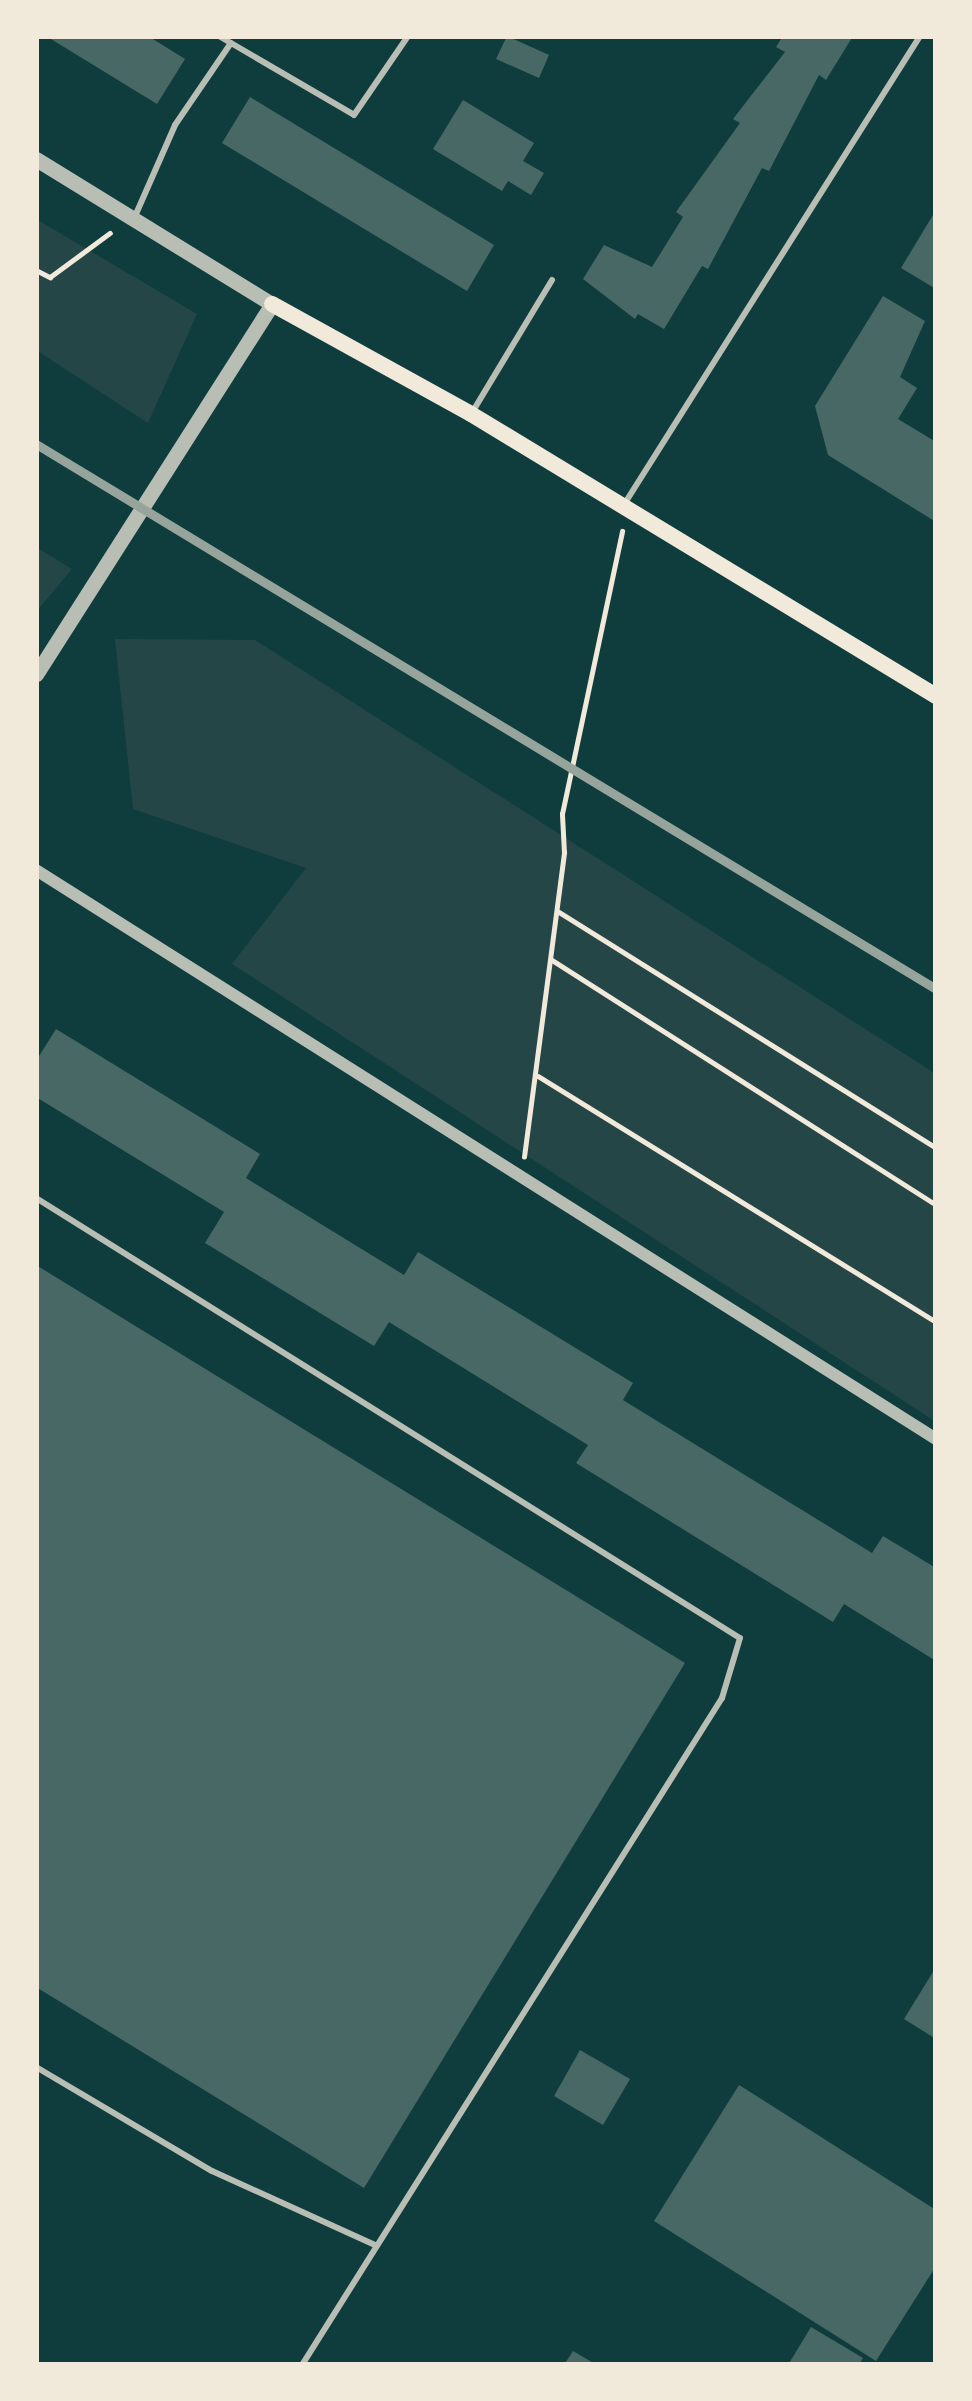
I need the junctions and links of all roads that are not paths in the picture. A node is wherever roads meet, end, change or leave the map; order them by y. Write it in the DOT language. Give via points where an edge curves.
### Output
graph roads {
  1 [pos="219,36"];
  2 [pos="408,36"];
  3 [pos="920,36"];
  4 [pos="231,43"];
  5 [pos="36,159"];
  6 [pos="134,218"];
  7 [pos="552,280"];
  8 [pos="272,304"];
  9 [pos="471,414"];
  10 [pos="630,510"];
  11 [pos="36,674"];
  12 [pos="936,696"];
  13 [pos="36,870"];
  14 [pos="36,1198"];
  15 [pos="936,1439"];
  16 [pos="36,2067"];
  17 [pos="375,2245"];
  18 [pos="302,2365"];
  1 -- 4 [label="lane"];
  2 -- 4 [label="lane" via="354,116"];
  3 -- 10 [label="lane"];
  4 -- 6 [label="lane" via="175,125"];
  5 -- 6 [label="street"];
  6 -- 8 [label="street"];
  7 -- 9 [label="lane"];
  8 -- 9 [label="main road"];
  8 -- 11 [label="street"];
  9 -- 10 [label="main road"];
  10 -- 12 [label="main road"];
  13 -- 15 [label="street"];
  14 -- 17 [label="lane" via="740,1638 722,1697"];
  16 -- 17 [label="lane" via="212,2170"];
  17 -- 18 [label="lane"];
}
